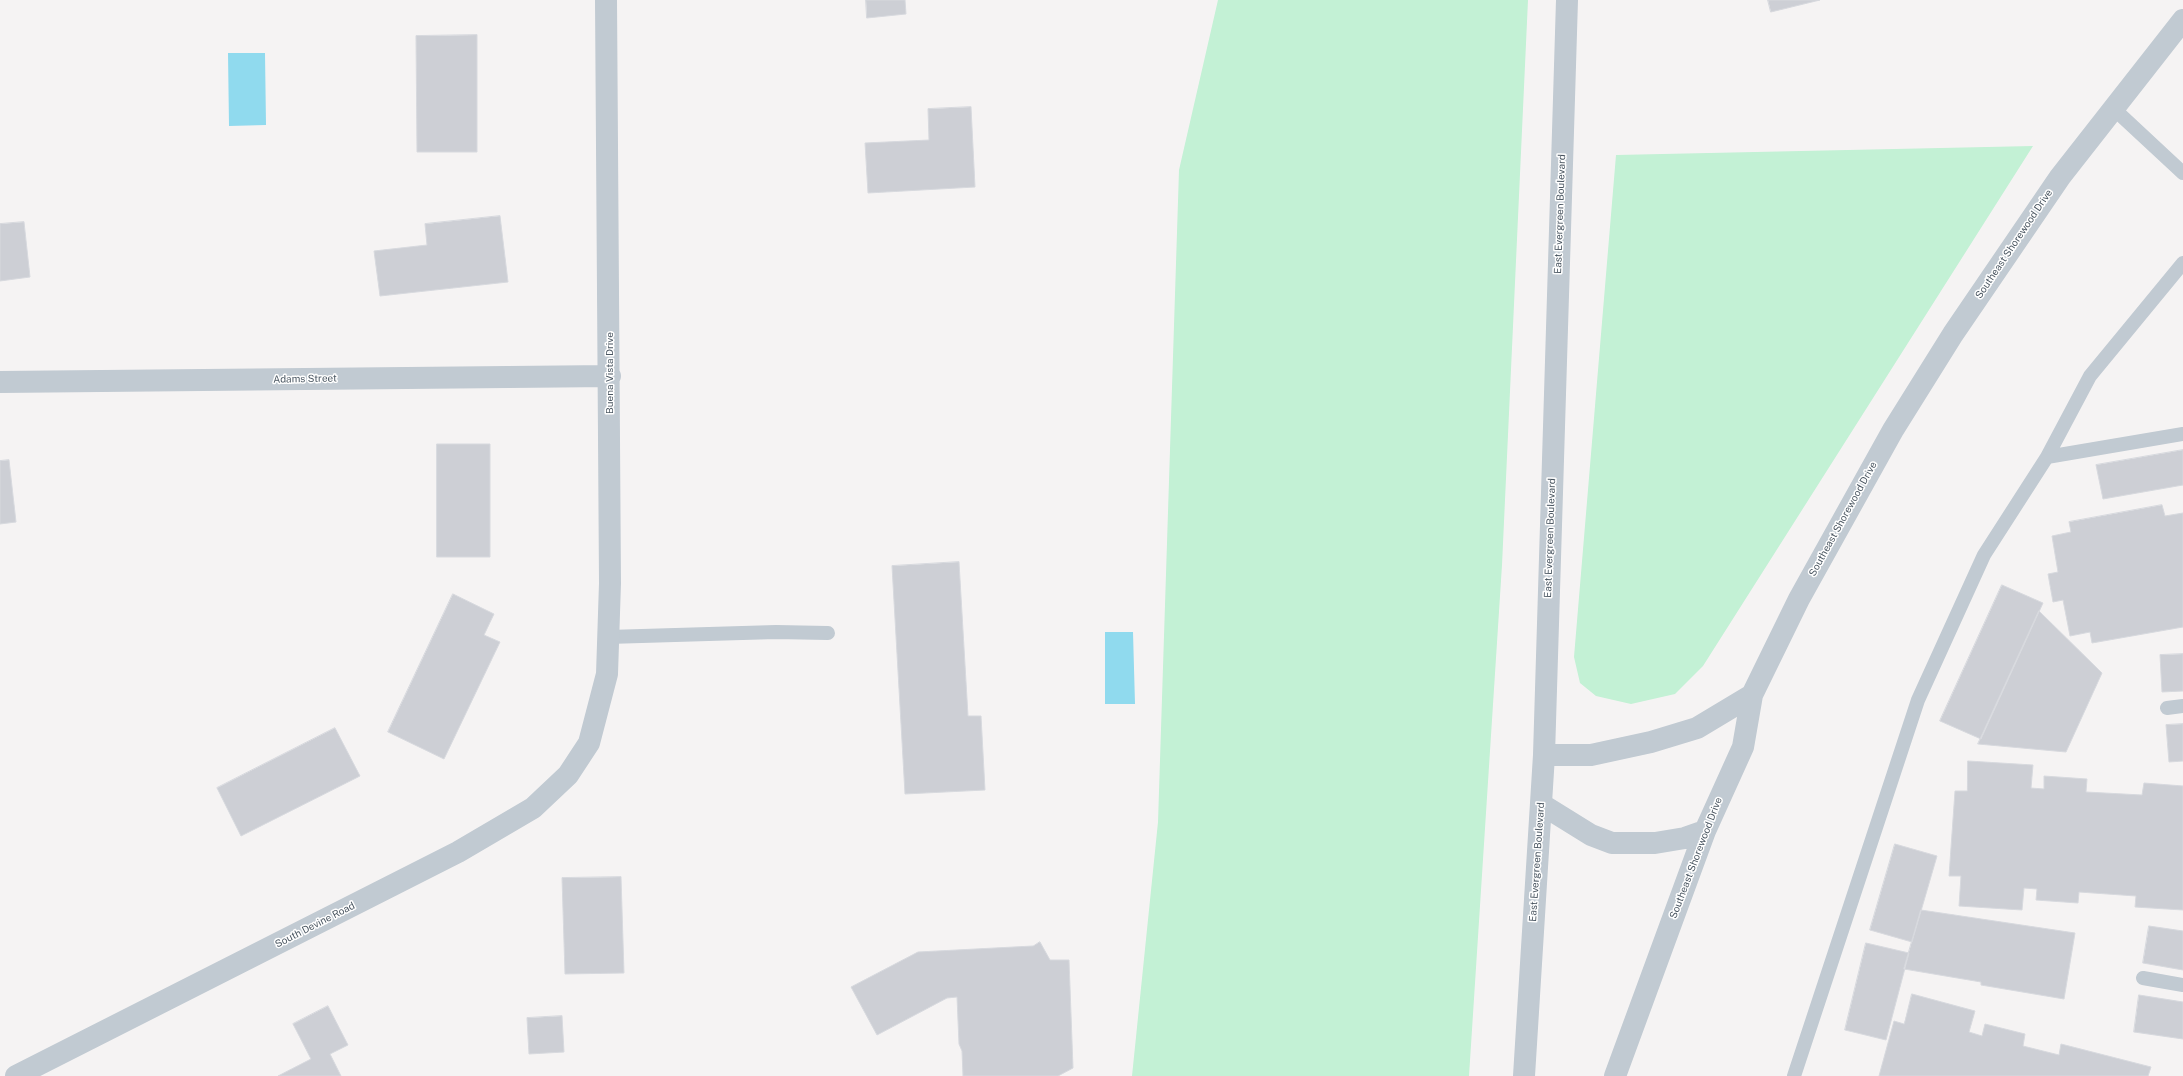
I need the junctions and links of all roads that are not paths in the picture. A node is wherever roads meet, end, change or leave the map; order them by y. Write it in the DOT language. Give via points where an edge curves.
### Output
graph roads {
  1 [pos="606,0"];
  2 [pos="1567,0"];
  3 [pos="2183,20"];
  4 [pos="2113,108"];
  5 [pos="2183,173"];
  6 [pos="2183,263"];
  7 [pos="610,376"];
  8 [pos="0,382"];
  9 [pos="2183,434"];
  10 [pos="2047,457"];
  11 [pos="828,633"];
  12 [pos="608,637"];
  13 [pos="1752,694"];
  14 [pos="2183,706"];
  15 [pos="2167,708"];
  16 [pos="589,743"];
  17 [pos="1544,755"];
  18 [pos="1541,804"];
  19 [pos="1705,831"];
  20 [pos="2143,978"];
  21 [pos="2183,984"];
  22 [pos="16,1076"];
  23 [pos="1524,1076"];
  24 [pos="1615,1076"];
  25 [pos="1794,1076"];
  1 -- 7 [label="street, Buena Vista Drive"];
  2 -- 17 [label="street, East Evergreen Boulevard"];
  3 -- 4 [label="street, Southeast Shorewood Drive"];
  4 -- 5 [label="lane"];
  4 -- 13 [label="street, Southeast Shorewood Drive" via="2060,177 2008,252 1893,430 1799,599"];
  6 -- 10 [label="lane" via="2090,376"];
  7 -- 8 [label="street, Adams Street"];
  7 -- 12 [label="street, Buena Vista Drive"];
  9 -- 10 [label="lane"];
  10 -- 25 [label="lane" via="1984,555 1918,700"];
  11 -- 12 [label="lane"];
  12 -- 16 [label="street, Buena Vista Drive" via="607,674"];
  13 -- 17 [label="street" via="1697,728 1651,742 1591,755"];
  13 -- 19 [label="street, Southeast Shorewood Drive" via="1743,747"];
  14 -- 15 [label="lane"];
  16 -- 22 [label="street, South Devine Road" via="568,775 533,808 458,852"];
  17 -- 18 [label="street, East Evergreen Boulevard"];
  18 -- 19 [label="street" via="1591,835 1612,843 1655,842 1685,838"];
  18 -- 23 [label="street, East Evergreen Boulevard"];
  19 -- 24 [label="street, Southeast Shorewood Drive"];
  20 -- 21 [label="lane"];
}
